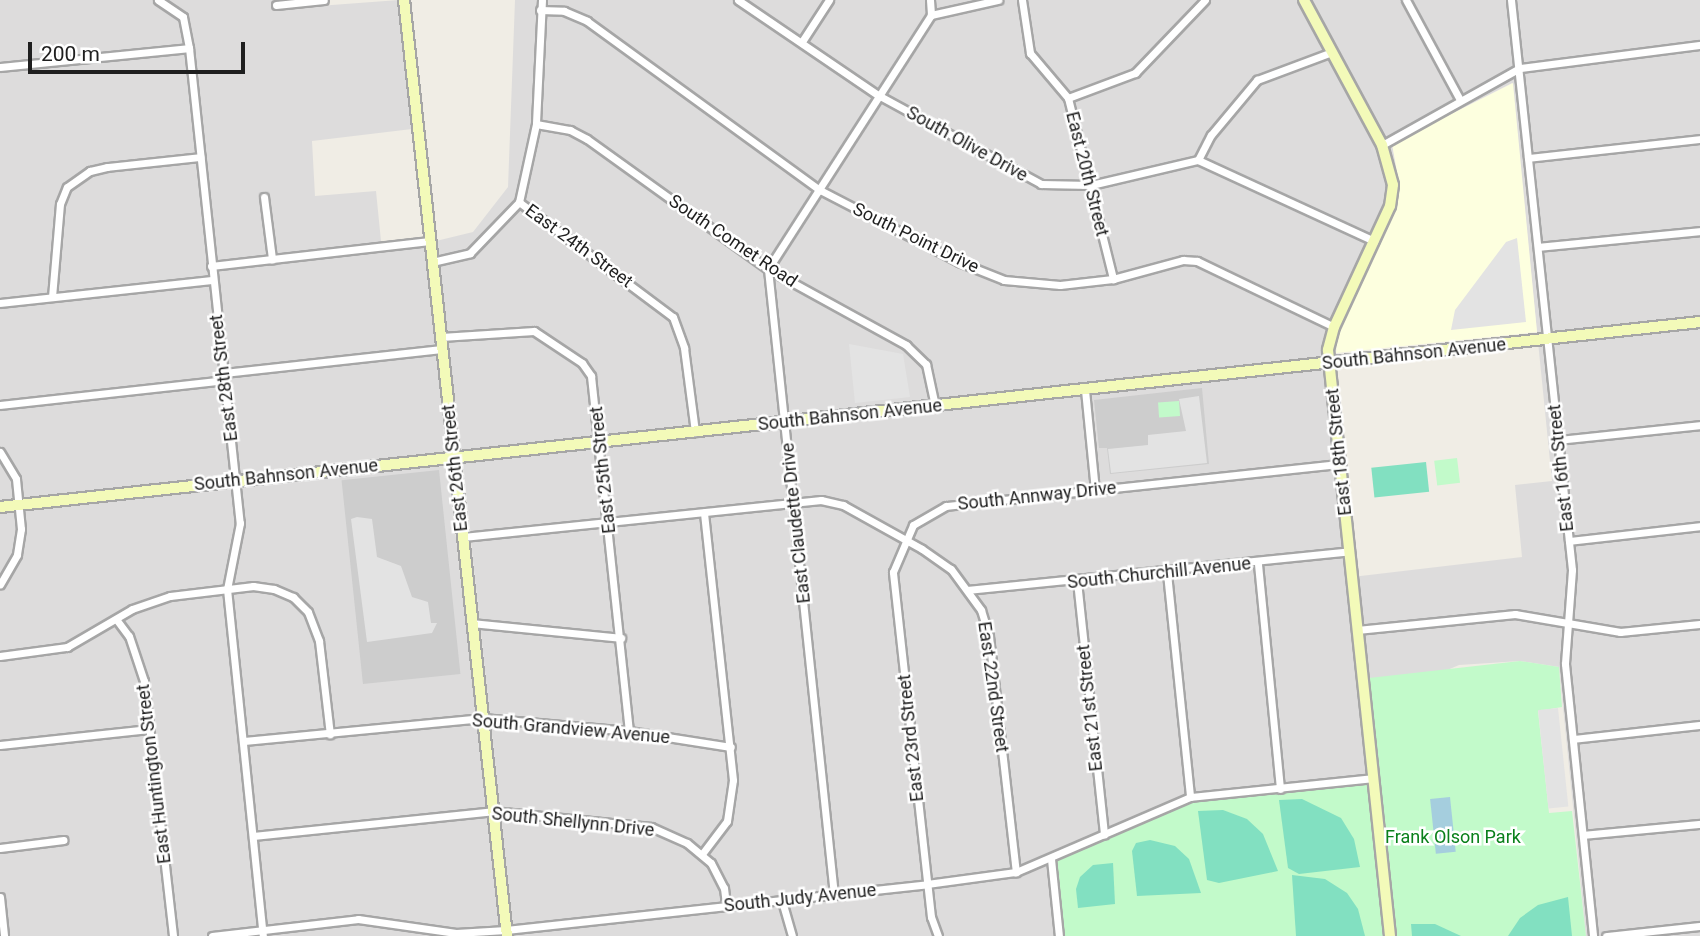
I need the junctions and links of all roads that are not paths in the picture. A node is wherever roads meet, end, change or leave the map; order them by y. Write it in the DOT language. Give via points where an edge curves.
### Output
graph roads {
  1 [pos="158,0"];
  2 [pos="324,0"];
  3 [pos="404,0"];
  4 [pos="542,0"];
  5 [pos="738,0"];
  6 [pos="829,0"];
  7 [pos="930,0"];
  8 [pos="998,0"];
  9 [pos="1022,0"];
  10 [pos="1205,0"];
  11 [pos="1304,0"];
  12 [pos="1406,0"];
  13 [pos="1511,0"];
  14 [pos="276,5"];
  15 [pos="540,10"];
  16 [pos="931,15"];
  17 [pos="803,40"];
  18 [pos="1700,45"];
  19 [pos="189,48"];
  20 [pos="1332,52"];
  21 [pos="0,67"];
  22 [pos="1520,68"];
  23 [pos="878,95"];
  24 [pos="1068,98"];
  25 [pos="1460,100"];
  26 [pos="536,124"];
  27 [pos="1700,139"];
  28 [pos="1382,145"];
  29 [pos="200,157"];
  30 [pos="1528,158"];
  31 [pos="1198,160"];
  32 [pos="1091,185"];
  33 [pos="820,190"];
  34 [pos="264,197"];
  35 [pos="519,202"];
  36 [pos="1700,231"];
  37 [pos="430,241"];
  38 [pos="1374,241"];
  39 [pos="1538,247"];
  40 [pos="272,259"];
  41 [pos="432,262"];
  42 [pos="211,266"];
  43 [pos="768,269"];
  44 [pos="1113,279"];
  45 [pos="213,280"];
  46 [pos="52,297"];
  47 [pos="0,303"];
  48 [pos="1700,323"];
  49 [pos="1334,327"];
  50 [pos="441,337"];
  51 [pos="1547,339"];
  52 [pos="442,349"];
  53 [pos="1329,363"];
  54 [pos="225,377"];
  55 [pos="1085,390"];
  56 [pos="0,405"];
  57 [pos="935,406"];
  58 [pos="785,422"];
  59 [pos="1700,425"];
  60 [pos="695,432"];
  61 [pos="1558,440"];
  62 [pos="600,442"];
  63 [pos="0,452"];
  64 [pos="454,458"];
  65 [pos="1340,464"];
  66 [pos="236,481"];
  67 [pos="1095,490"];
  68 [pos="795,503"];
  69 [pos="20,505"];
  70 [pos="0,507"];
  71 [pos="704,513"];
  72 [pos="609,522"];
  73 [pos="1700,526"];
  74 [pos="463,537"];
  75 [pos="903,539"];
  76 [pos="1569,541"];
  77 [pos="1349,551"];
  78 [pos="1258,564"];
  79 [pos="1167,573"];
  80 [pos="1077,581"];
  81 [pos="0,585"];
  82 [pos="227,589"];
  83 [pos="968,590"];
  84 [pos="116,619"];
  85 [pos="472,623"];
  86 [pos="1570,623"];
  87 [pos="1700,624"];
  88 [pos="1357,630"];
  89 [pos="621,638"];
  90 [pos="0,656"];
  91 [pos="483,718"];
  92 [pos="1700,725"];
  93 [pos="149,729"];
  94 [pos="629,731"];
  95 [pos="330,734"];
  96 [pos="1573,739"];
  97 [pos="244,741"];
  98 [pos="0,745"];
  99 [pos="731,747"];
  100 [pos="1373,779"];
  101 [pos="1280,789"];
  102 [pos="1191,797"];
  103 [pos="493,811"];
  104 [pos="1700,824"];
  105 [pos="1104,835"];
  106 [pos="1583,835"];
  107 [pos="253,836"];
  108 [pos="62,839"];
  109 [pos="0,848"];
  110 [pos="702,854"];
  111 [pos="1051,859"];
  112 [pos="1016,872"];
  113 [pos="927,884"];
  114 [pos="834,895"];
  115 [pos="0,897"];
  116 [pos="782,901"];
  117 [pos="726,905"];
  118 [pos="1700,926"];
  119 [pos="263,933"];
  120 [pos="506,933"];
  121 [pos="4,936"];
  122 [pos="173,936"];
  123 [pos="212,936"];
  124 [pos="792,936"];
  125 [pos="938,936"];
  126 [pos="1059,936"];
  127 [pos="1390,936"];
  128 [pos="1593,936"];
  129 [pos="1606,936"];
  1 -- 19 [label="street, East 28th Street" via="183,17"];
  2 -- 14 [label="street"];
  3 -- 37 [label="street, East 26th Street"];
  4 -- 15 [label="street, East 24th Street"];
  5 -- 17 [label="street, South Olive Drive"];
  6 -- 17 [label="street"];
  7 -- 16 [label="street"];
  8 -- 16 [label="street"];
  9 -- 24 [label="street, East 20th Street" via="1030,53"];
  10 -- 24 [label="street" via="1135,73"];
  11 -- 20 [label="street, East 18th Street"];
  12 -- 25 [label="street"];
  13 -- 22 [label="street, East 16th Street"];
  15 -- 26 [label="street, East 24th Street"];
  15 -- 33 [label="street, South Point Drive" via="564,11 587,20"];
  16 -- 23 [label="street"];
  17 -- 23 [label="street, South Olive Drive"];
  18 -- 22 [label="street"];
  19 -- 21 [label="street"];
  19 -- 29 [label="street, East 28th Street"];
  20 -- 28 [label="street, East 18th Street"];
  20 -- 31 [label="street" via="1257,80 1211,135"];
  22 -- 25 [label="street"];
  22 -- 30 [label="street, East 16th Street"];
  23 -- 32 [label="street, South Olive Drive" via="1041,184"];
  23 -- 33 [label="street"];
  24 -- 32 [label="street, East 20th Street"];
  25 -- 28 [label="street"];
  26 -- 35 [label="street, East 24th Street"];
  26 -- 43 [label="street, South Comet Road" via="570,130 587,139"];
  27 -- 30 [label="street"];
  28 -- 38 [label="street, East 18th Street" via="1392,173 1393,196"];
  29 -- 42 [label="street, East 28th Street"];
  29 -- 46 [label="street" via="107,167 90,171 67,187 60,204"];
  30 -- 39 [label="street, East 16th Street"];
  31 -- 32 [label="street, South Olive Drive"];
  31 -- 38 [label="street"];
  32 -- 44 [label="street, East 20th Street"];
  33 -- 43 [label="street"];
  33 -- 44 [label="street, South Point Drive" via="959,262 1004,280 1060,285"];
  34 -- 40 [label="street"];
  35 -- 41 [label="street" via="470,253"];
  35 -- 60 [label="street, East 24th Street" via="673,317 684,348"];
  36 -- 39 [label="street"];
  37 -- 40 [label="street"];
  37 -- 41 [label="street, East 26th Street"];
  38 -- 49 [label="street, East 18th Street"];
  39 -- 51 [label="street, East 16th Street"];
  40 -- 42 [label="street"];
  41 -- 50 [label="street, East 26th Street"];
  42 -- 45 [label="street, East 28th Street"];
  43 -- 57 [label="street, South Comet Road" via="917,353 932,379"];
  43 -- 58 [label="street, East Claudette Drive"];
  44 -- 49 [label="street, South Point Drive" via="1168,263 1197,261"];
  45 -- 46 [label="street"];
  45 -- 54 [label="street, East 28th Street"];
  46 -- 47 [label="street"];
  48 -- 51 [label="street, South Bahnson Avenue"];
  49 -- 53 [label="street, East 18th Street"];
  50 -- 52 [label="street, East 26th Street"];
  50 -- 62 [label="street, East 25th Street" via="521,330 548,337 591,376"];
  51 -- 53 [label="street, South Bahnson Avenue"];
  51 -- 61 [label="street, East 16th Street"];
  52 -- 54 [label="street"];
  52 -- 64 [label="street, East 26th Street"];
  53 -- 55 [label="street, South Bahnson Avenue"];
  53 -- 65 [label="street, East 18th Street"];
  54 -- 56 [label="street"];
  54 -- 66 [label="street, East 28th Street"];
  55 -- 57 [label="street, South Bahnson Avenue"];
  55 -- 67 [label="street"];
  57 -- 58 [label="street, South Bahnson Avenue"];
  58 -- 60 [label="street, South Bahnson Avenue"];
  58 -- 68 [label="street, East Claudette Drive"];
  59 -- 61 [label="street"];
  60 -- 62 [label="street, South Bahnson Avenue"];
  61 -- 76 [label="street, East 16th Street"];
  62 -- 64 [label="street, South Bahnson Avenue"];
  62 -- 72 [label="street, East 25th Street"];
  63 -- 69 [label="street" via="16,479"];
  64 -- 66 [label="street, South Bahnson Avenue"];
  64 -- 74 [label="street, East 26th Street"];
  65 -- 67 [label="street, South Annway Drive"];
  65 -- 77 [label="street, East 18th Street"];
  66 -- 69 [label="street, South Bahnson Avenue"];
  66 -- 82 [label="street, East 28th Street" via="240,523"];
  67 -- 75 [label="street, South Annway Drive" via="946,506 923,516"];
  68 -- 71 [label="street"];
  68 -- 75 [label="street" via="833,501"];
  68 -- 114 [label="street, East Claudette Drive"];
  69 -- 70 [label="street, South Bahnson Avenue"];
  69 -- 81 [label="street" via="18,555"];
  71 -- 72 [label="street"];
  71 -- 99 [label="street"];
  72 -- 74 [label="street"];
  72 -- 89 [label="street, East 25th Street"];
  73 -- 76 [label="street"];
  74 -- 85 [label="street, East 26th Street"];
  75 -- 83 [label="street, East 22nd Street" via="951,569"];
  75 -- 113 [label="street, East 23rd Street" via="893,572"];
  76 -- 86 [label="street, East 16th Street"];
  77 -- 78 [label="street, South Churchill Avenue"];
  77 -- 88 [label="street, East 18th Street"];
  78 -- 79 [label="street, South Churchill Avenue"];
  78 -- 101 [label="street"];
  79 -- 80 [label="street, South Churchill Avenue"];
  79 -- 102 [label="street"];
  80 -- 83 [label="street, South Churchill Avenue"];
  80 -- 105 [label="street, East 21st Street"];
  82 -- 84 [label="street" via="170,596"];
  82 -- 95 [label="street" via="274,589 293,597 308,612 319,641"];
  82 -- 97 [label="street, East 28th Street"];
  83 -- 112 [label="street, East 22nd Street" via="989,636"];
  84 -- 90 [label="street" via="66,647"];
  84 -- 93 [label="street, East Huntington Street" via="138,658"];
  85 -- 89 [label="street"];
  85 -- 91 [label="street, East 26th Street"];
  86 -- 87 [label="street" via="1620,632"];
  86 -- 88 [label="street" via="1515,614"];
  86 -- 96 [label="street, East 16th Street" via="1565,664"];
  88 -- 100 [label="street, East 18th Street"];
  89 -- 94 [label="street, East 25th Street"];
  91 -- 94 [label="street, South Grandview Avenue"];
  91 -- 95 [label="street, South Grandview Avenue"];
  91 -- 103 [label="street, East 26th Street"];
  92 -- 96 [label="street"];
  93 -- 98 [label="street"];
  93 -- 122 [label="street, East Huntington Street"];
  94 -- 99 [label="street, South Grandview Avenue"];
  95 -- 97 [label="street, South Grandview Avenue"];
  96 -- 106 [label="street, East 16th Street"];
  97 -- 107 [label="street, East 28th Street"];
  99 -- 110 [label="street" via="730,811"];
  100 -- 101 [label="street, South Judy Avenue"];
  100 -- 127 [label="street, East 18th Street"];
  101 -- 102 [label="street, South Judy Avenue"];
  102 -- 105 [label="street, South Judy Avenue"];
  103 -- 107 [label="street, South Shellynn Drive"];
  103 -- 110 [label="street, South Shellynn Drive" via="652,827 671,833"];
  103 -- 120 [label="street, East 26th Street"];
  104 -- 106 [label="street"];
  105 -- 111 [label="street, South Judy Avenue"];
  106 -- 128 [label="street, East 16th Street"];
  107 -- 119 [label="street, East 28th Street"];
  108 -- 109 [label="street"];
  110 -- 117 [label="street, South Shellynn Drive" via="719,874"];
  111 -- 112 [label="street, South Judy Avenue"];
  111 -- 126 [label="street"];
  112 -- 113 [label="street, South Judy Avenue"];
  113 -- 114 [label="street, South Judy Avenue"];
  113 -- 125 [label="street, East 23rd Street"];
  114 -- 116 [label="street, South Judy Avenue"];
  115 -- 121 [label="street"];
  116 -- 117 [label="street, South Judy Avenue"];
  116 -- 124 [label="street"];
  117 -- 120 [label="street, South Judy Avenue"];
  118 -- 129 [label="street"];
  119 -- 120 [label="street, South Judy Avenue" via="358,919 456,933"];
  119 -- 123 [label="street, South Judy Avenue"];
}
